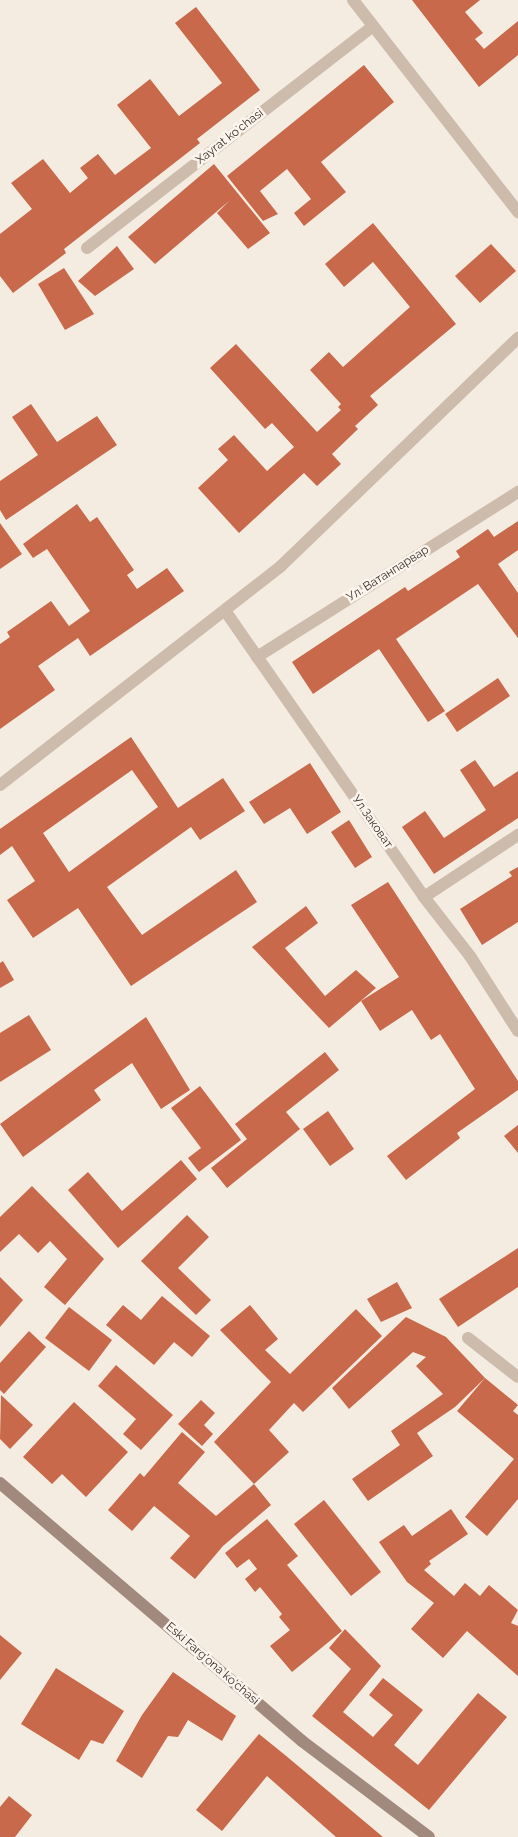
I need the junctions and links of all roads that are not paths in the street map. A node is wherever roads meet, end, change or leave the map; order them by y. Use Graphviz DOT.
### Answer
graph roads {
  1 [pos="352,0"];
  2 [pos="373,26"];
  3 [pos="518,212"];
  4 [pos="86,248"];
  5 [pos="518,338"];
  6 [pos="518,492"];
  7 [pos="226,612"];
  8 [pos="257,657"];
  9 [pos="0,785"];
  10 [pos="518,835"];
  11 [pos="424,897"];
  12 [pos="518,1031"];
  13 [pos="468,1338"];
  14 [pos="518,1376"];
  15 [pos="0,1483"];
  16 [pos="422,1835"];
  1 -- 2 [label="street"];
  2 -- 3 [label="street"];
  2 -- 4 [label="street, Xayrat koʻchasi"];
  5 -- 7 [label="street"];
  6 -- 8 [label="street, Ул. Ватанпарвар"];
  7 -- 8 [label="street, Ул.Заковат"];
  7 -- 9 [label="street"];
  8 -- 11 [label="street, Ул.Заковат"];
  10 -- 11 [label="street"];
  11 -- 12 [label="street, Ул.Заковат"];
  13 -- 14 [label="street"];
  15 -- 16 [label="main road, Eski Farg'ona ko'chasi"];
}
